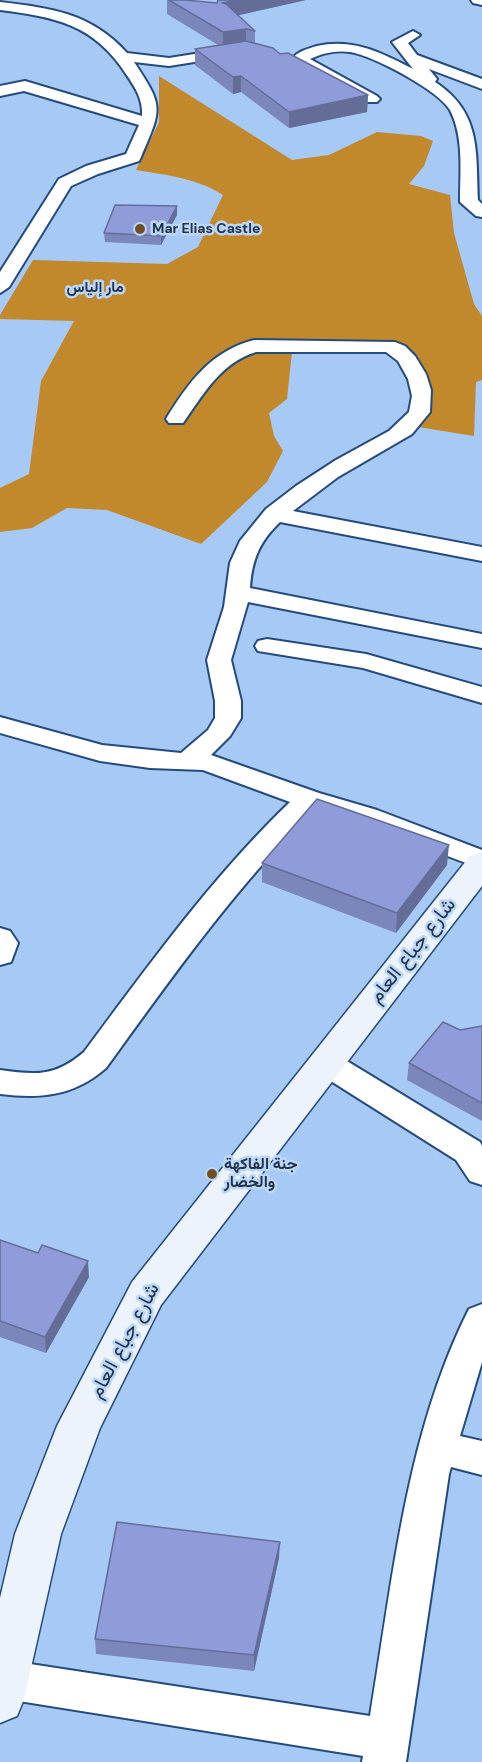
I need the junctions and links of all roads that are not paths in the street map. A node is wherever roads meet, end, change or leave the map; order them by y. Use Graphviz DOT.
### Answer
graph roads {
  1 [pos="0,6"];
  2 [pos="413,35"];
  3 [pos="246,51"];
  4 [pos="408,56"];
  5 [pos="124,57"];
  6 [pos="482,84"];
  7 [pos="0,91"];
  8 [pos="443,94"];
  9 [pos="372,99"];
  10 [pos="146,122"];
  11 [pos="482,212"];
  12 [pos="0,287"];
  13 [pos="176,419"];
  14 [pos="274,513"];
  15 [pos="482,554"];
  16 [pos="237,593"];
  17 [pos="482,641"];
  18 [pos="267,646"];
  19 [pos="482,694"];
  20 [pos="0,725"];
  21 [pos="188,761"];
  22 [pos="309,799"];
  23 [pos="482,861"];
  24 [pos="0,938"];
  25 [pos="0,955"];
  26 [pos="326,1062"];
  27 [pos="0,1082"];
  28 [pos="482,1172"];
  29 [pos="482,1318"];
  30 [pos="438,1447"];
  31 [pos="482,1458"];
  32 [pos="2,1690"];
  33 [pos="385,1750"];
  1 -- 5 [label="street"];
  2 -- 4 [label="street"];
  3 -- 5 [label="street"];
  4 -- 6 [label="street"];
  4 -- 8 [label="street"];
  5 -- 10 [label="street"];
  7 -- 10 [label="street"];
  8 -- 9 [label="street"];
  8 -- 11 [label="street"];
  10 -- 12 [label="street"];
  13 -- 14 [label="street"];
  14 -- 15 [label="street"];
  14 -- 16 [label="street"];
  16 -- 17 [label="street"];
  16 -- 21 [label="street"];
  18 -- 19 [label="street"];
  20 -- 21 [label="street"];
  21 -- 22 [label="street"];
  22 -- 23 [label="street"];
  22 -- 27 [label="street"];
  23 -- 26 [label="main road, شارع جباع العام"];
  24 -- 25 [label="street"];
  26 -- 28 [label="street"];
  26 -- 32 [label="main road, شارع جباع العام"];
  29 -- 30 [label="street"];
  30 -- 31 [label="street"];
  30 -- 33 [label="street"];
  32 -- 33 [label="street"];
}
